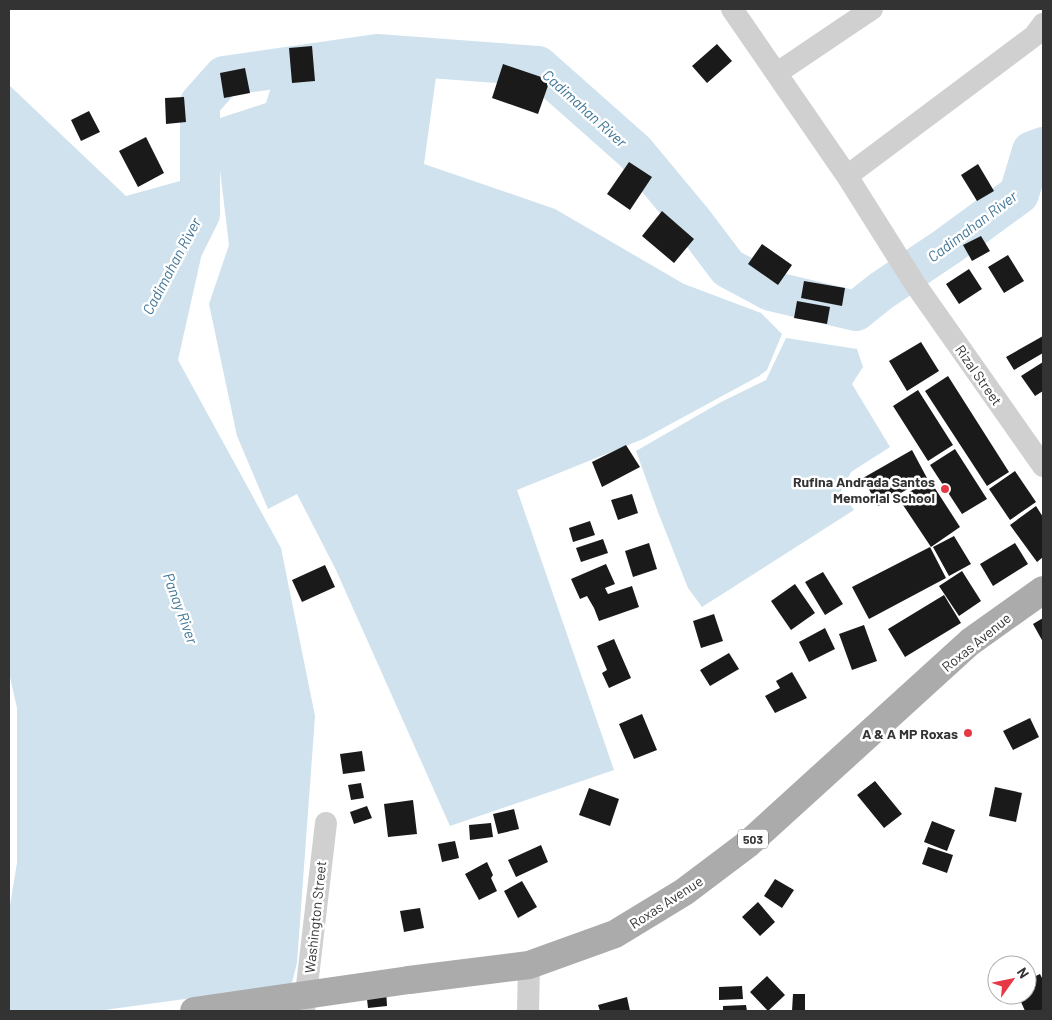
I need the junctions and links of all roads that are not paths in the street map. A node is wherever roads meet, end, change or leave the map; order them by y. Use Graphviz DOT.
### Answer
graph roads {
  1 [pos="732,9"];
  2 [pos="872,9"];
  3 [pos="1043,24"];
  4 [pos="777,73"];
  5 [pos="847,176"];
  6 [pos="1043,466"];
  7 [pos="1043,590"];
  8 [pos="326,823"];
  9 [pos="529,965"];
  10 [pos="194,1011"];
  11 [pos="304,1011"];
  12 [pos="528,1011"];
  1 -- 4 [label="street, Rizal Street"];
  2 -- 4 [label="street"];
  3 -- 5 [label="street"];
  4 -- 5 [label="street, Rizal Street"];
  5 -- 6 [label="street, Rizal Street"];
  7 -- 9 [label="main road, Roxas Avenue / 503"];
  8 -- 11 [label="street, Washington Street"];
  9 -- 10 [label="main road, Roxas Avenue / 503, bridge"];
  9 -- 12 [label="street"];
}
